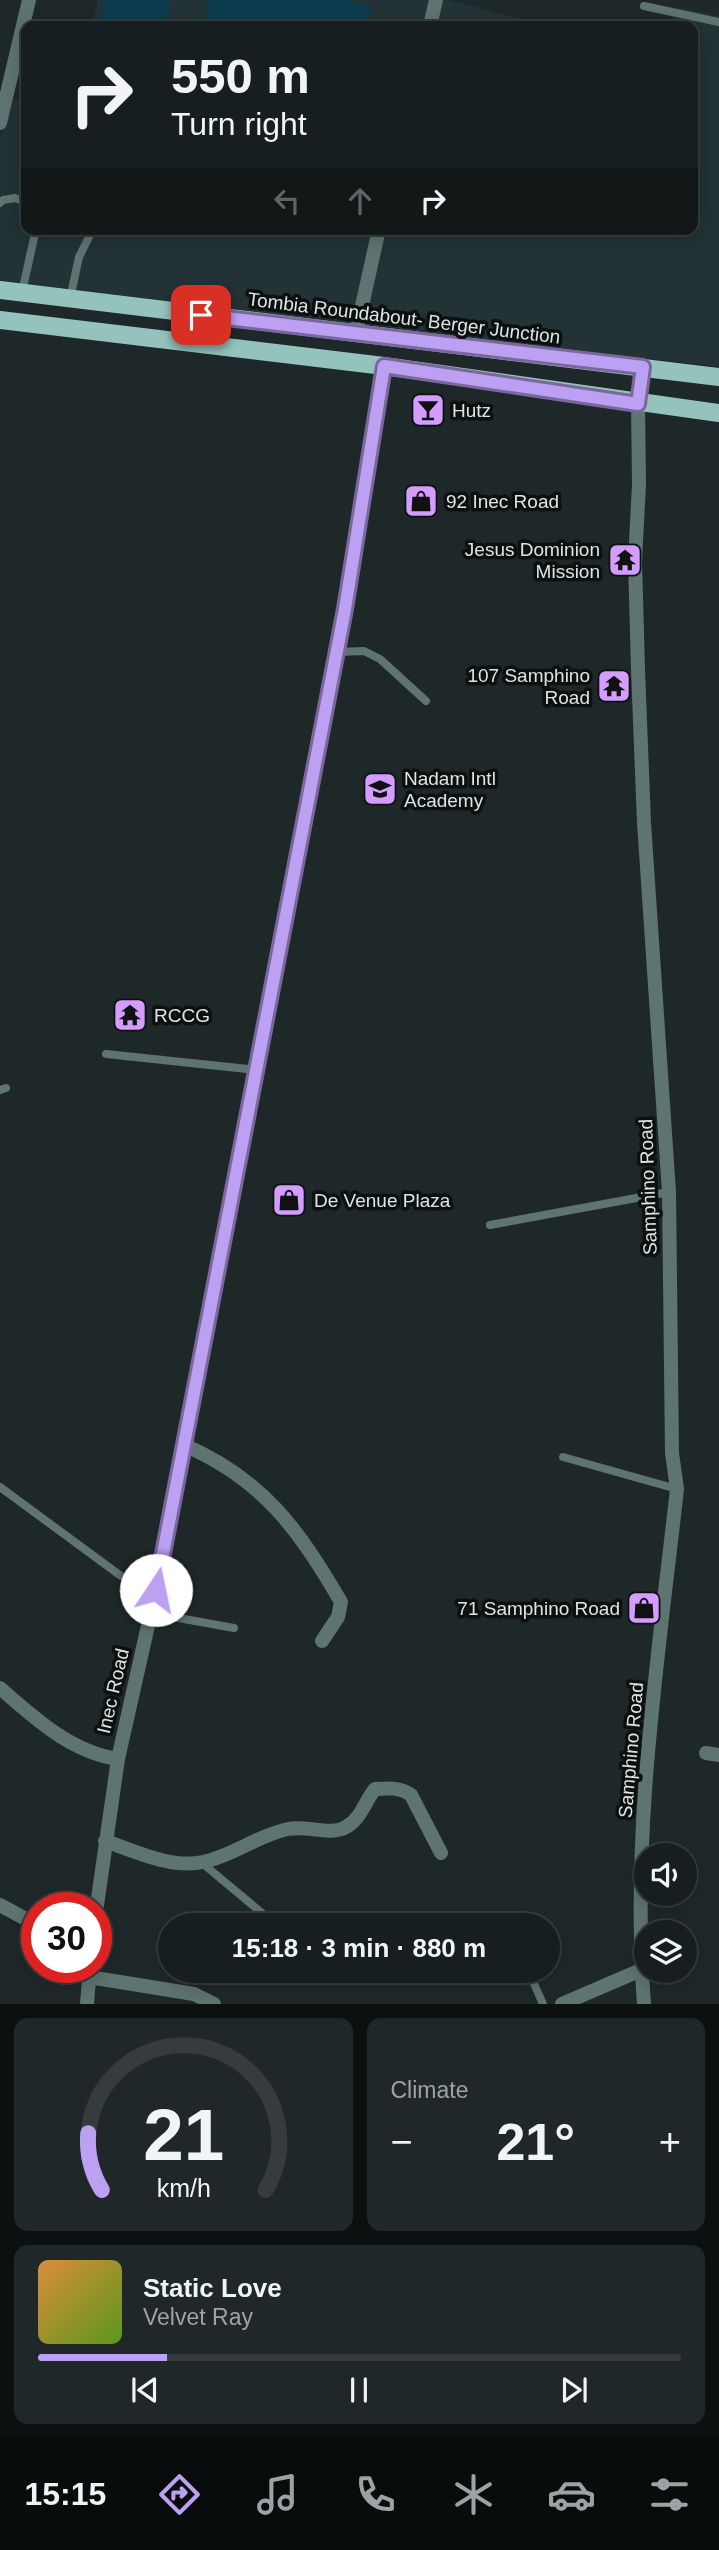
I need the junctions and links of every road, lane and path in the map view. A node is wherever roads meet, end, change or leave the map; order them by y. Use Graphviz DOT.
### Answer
graph roads {
  1 [pos="29,0"];
  2 [pos="436,0"];
  3 [pos="644,6"];
  4 [pos="24,21"];
  5 [pos="431,21"];
  6 [pos="719,22"];
  7 [pos="21,34"];
  8 [pos="0,123"];
  9 [pos="21,200"];
  10 [pos="0,203"];
  11 [pos="35,235"];
  12 [pos="90,235"];
  13 [pos="378,235"];
  14 [pos="0,290"];
  15 [pos="22,292"];
  16 [pos="70,299"];
  17 [pos="0,320"];
  18 [pos="356,333"];
  19 [pos="384,366"];
  20 [pos="643,367"];
  21 [pos="719,377"];
  22 [pos="638,404"];
  23 [pos="719,414"];
  24 [pos="337,652"];
  25 [pos="426,701"];
  26 [pos="106,1055"];
  27 [pos="257,1070"];
  28 [pos="669,1192"];
  29 [pos="490,1225"];
  30 [pos="184,1445"];
  31 [pos="563,1457"];
  32 [pos="0,1487"];
  33 [pos="677,1489"];
  34 [pos="156,1590"];
  35 [pos="151,1613"];
  36 [pos="234,1628"];
  37 [pos="322,1641"];
  38 [pos="0,1688"];
  39 [pos="118,1759"];
  40 [pos="105,1841"];
  41 [pos="441,1853"];
  42 [pos="202,1863"];
  43 [pos="99,1892"];
  44 [pos="0,1905"];
  45 [pos="262,1913"];
  46 [pos="21,1916"];
  47 [pos="642,1920"];
  48 [pos="634,1973"];
  49 [pos="112,1977"];
  50 [pos="89,1983"];
  51 [pos="534,1983"];
  52 [pos="642,1983"];
  53 [pos="87,2004"];
  54 [pos="214,2004"];
  55 [pos="543,2004"];
  56 [pos="562,2004"];
  57 [pos="644,2004"];
  1 -- 4 [label="street"];
  2 -- 5 [label="street"];
  3 -- 6 [label="lane"];
  7 -- 8 [label="street"];
  9 -- 10 [label="lane"];
  11 -- 15 [label="lane"];
  12 -- 16 [label="lane"];
  13 -- 18 [label="street"];
  14 -- 15 [label="main road, Tombia Roundabout- Berger Junction"];
  15 -- 16 [label="main road, Tombia Roundabout- Berger Junction"];
  16 -- 18 [label="main road, Tombia Roundabout- Berger Junction"];
  17 -- 19 [label="main road"];
  18 -- 20 [label="main road, Tombia Roundabout- Berger Junction"];
  19 -- 22 [label="main road"];
  19 -- 24 [label="street, Inec Road"];
  20 -- 21 [label="main road, Tombia Roundabout- Berger Junction"];
  20 -- 22 [label="street, Samphino Road"];
  22 -- 23 [label="main road"];
  22 -- 28 [label="street, Samphino Road"];
  24 -- 25 [label="lane"];
  24 -- 27 [label="street, Inec Road"];
  26 -- 27 [label="lane"];
  27 -- 30 [label="street, Inec Road"];
  28 -- 29 [label="lane"];
  28 -- 33 [label="street, Samphino Road"];
  30 -- 34 [label="street, Inec Road"];
  30 -- 37 [label="street"];
  31 -- 33 [label="lane"];
  32 -- 34 [label="lane"];
  33 -- 47 [label="street, Samphino Road"];
  34 -- 35 [label="street, Inec Road"];
  35 -- 36 [label="lane"];
  35 -- 39 [label="street, Inec Road"];
  38 -- 39 [label="street"];
  39 -- 40 [label="street, Inec Road"];
  40 -- 42 [label="street"];
  40 -- 43 [label="street, Inec Road"];
  41 -- 42 [label="street"];
  42 -- 45 [label="lane"];
  44 -- 46 [label="street"];
  48 -- 56 [label="street"];
  49 -- 54 [label="street"];
  50 -- 53 [label="street"];
  51 -- 55 [label="lane"];
  52 -- 57 [label="street, Samphino Road"];
}
